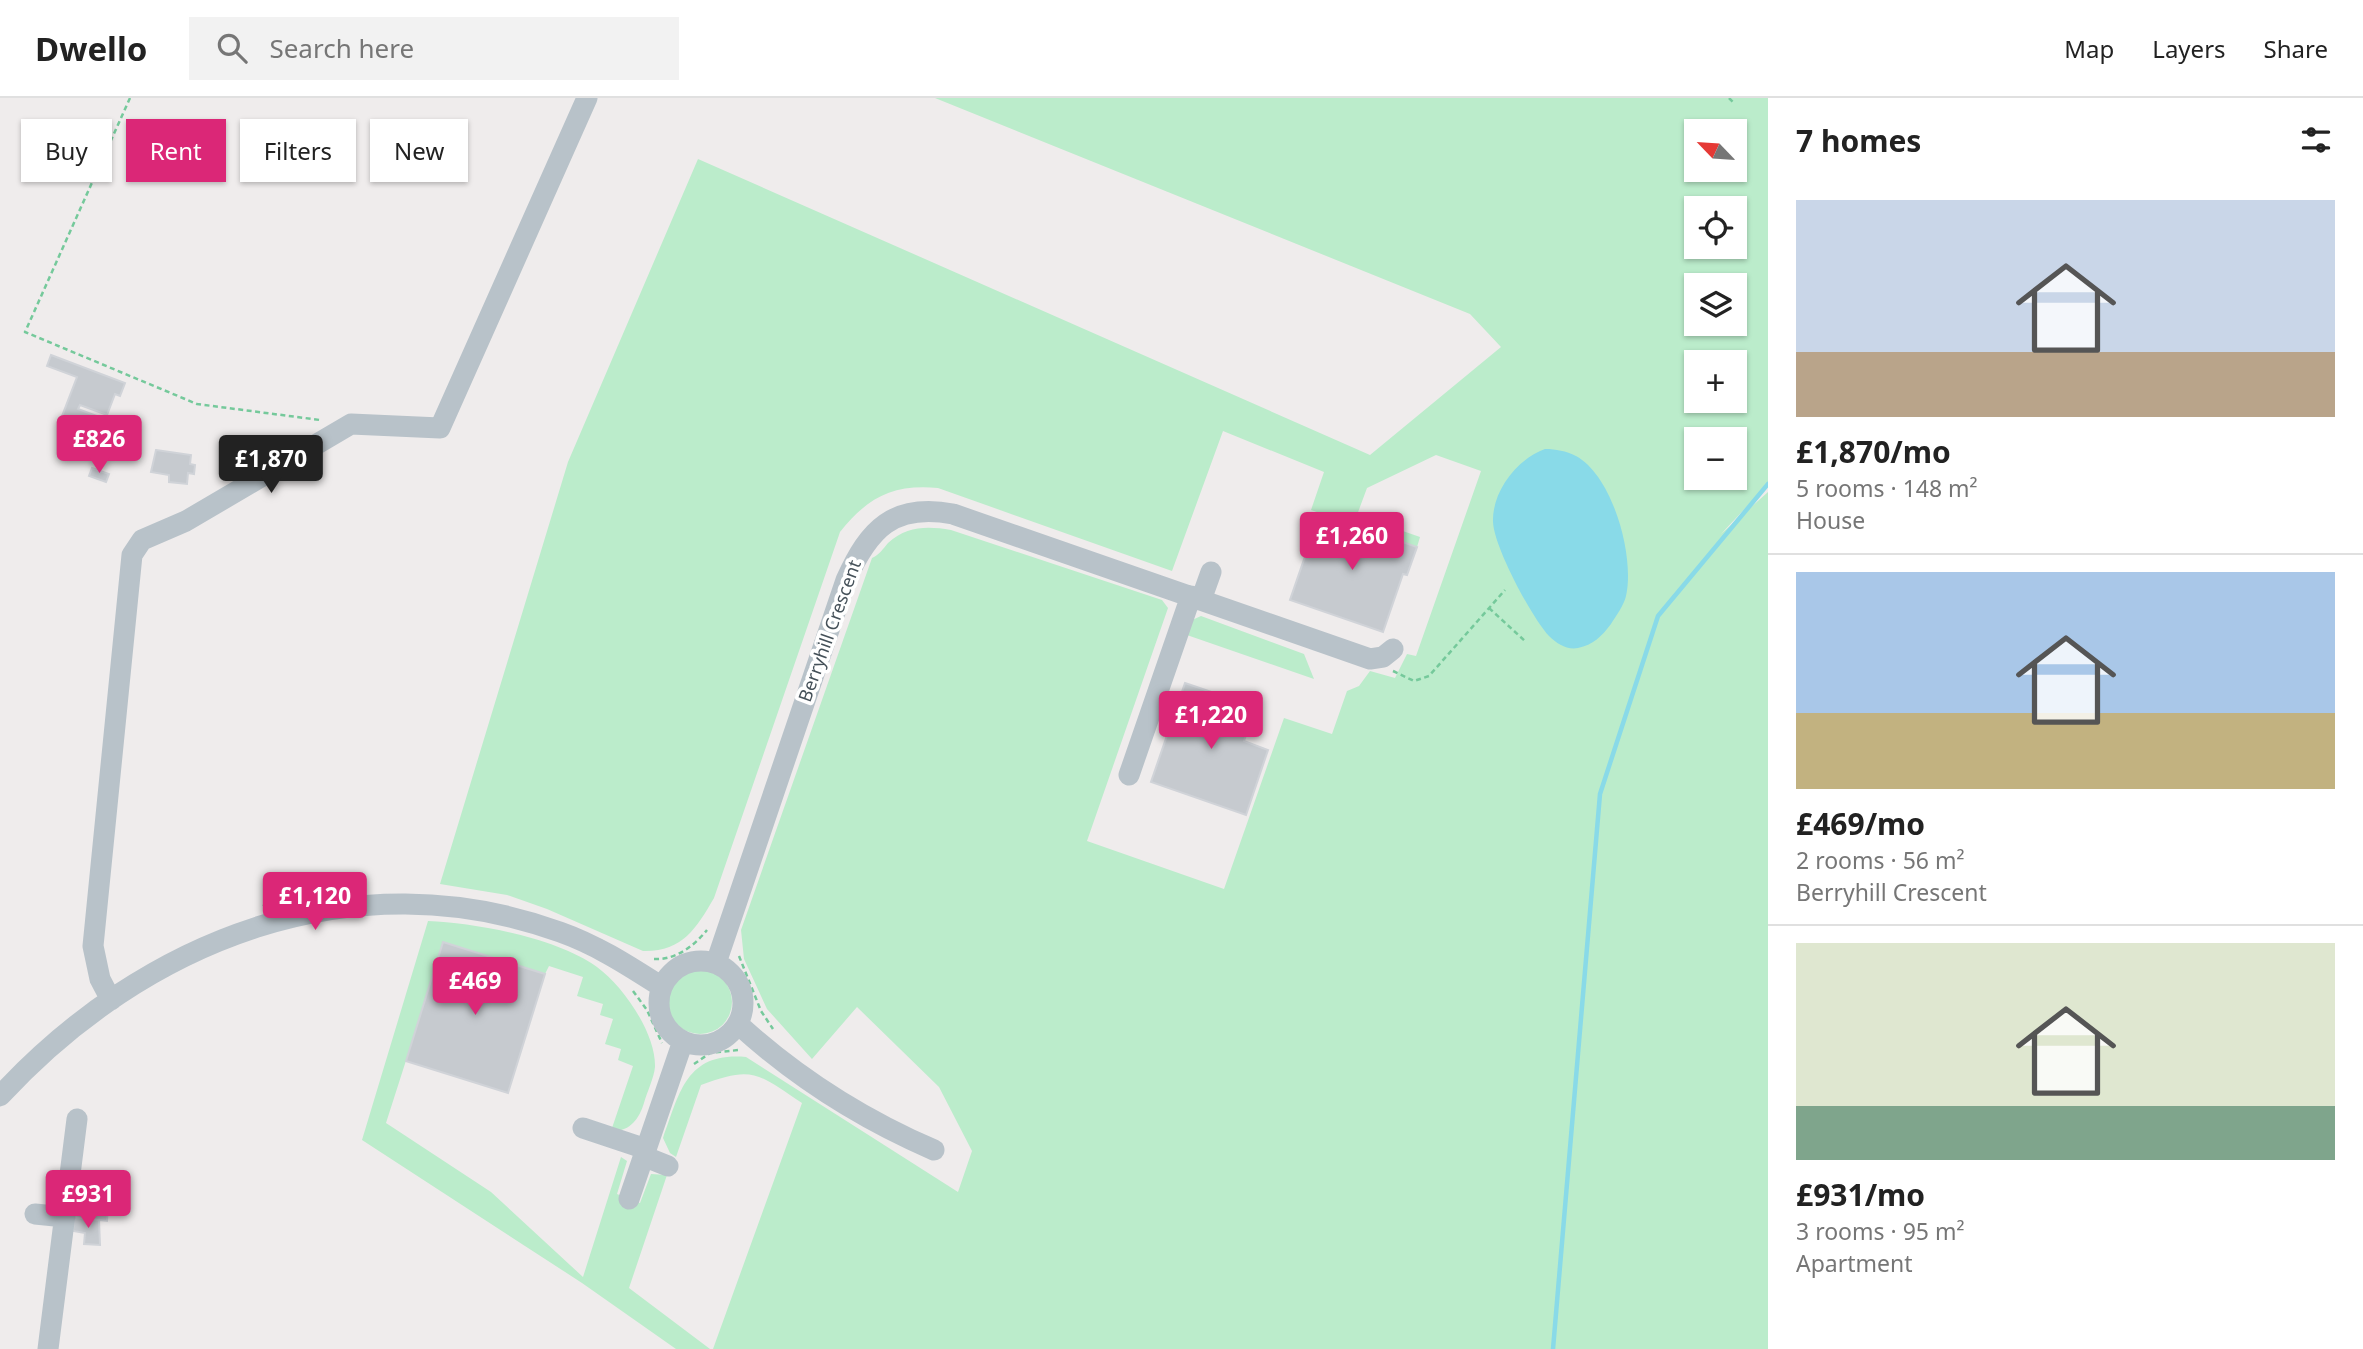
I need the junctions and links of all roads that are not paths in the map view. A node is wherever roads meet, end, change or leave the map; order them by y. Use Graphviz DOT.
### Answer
graph roads {
  1 [pos="587,98"];
  2 [pos="1211,572"];
  3 [pos="1196,598"];
  4 [pos="1393,649"];
  5 [pos="1129,775"];
  6 [pos="716,963"];
  7 [pos="662,987"];
  8 [pos="111,1000"];
  9 [pos="738,1024"];
  10 [pos="683,1041"];
  11 [pos="0,1096"];
  12 [pos="77,1119"];
  13 [pos="583,1128"];
  14 [pos="934,1150"];
  15 [pos="644,1152"];
  16 [pos="668,1166"];
  17 [pos="629,1199"];
  18 [pos="36,1214"];
  19 [pos="65,1217"];
  20 [pos="48,1349"];
  1 -- 8 [label="street"];
  2 -- 3 [label="street"];
  3 -- 4 [label="street, Berryhill Crescent"];
  3 -- 5 [label="street"];
  3 -- 6 [label="street, Berryhill Crescent"];
  6 -- 7 [label="street"];
  6 -- 9 [label="street"];
  7 -- 8 [label="street"];
  7 -- 10 [label="street"];
  8 -- 11 [label="street"];
  9 -- 10 [label="street"];
  9 -- 14 [label="street"];
  10 -- 15 [label="street"];
  12 -- 19 [label="street"];
  13 -- 15 [label="street"];
  15 -- 16 [label="street"];
  15 -- 17 [label="street"];
  18 -- 19 [label="street"];
  19 -- 20 [label="street"];
}
